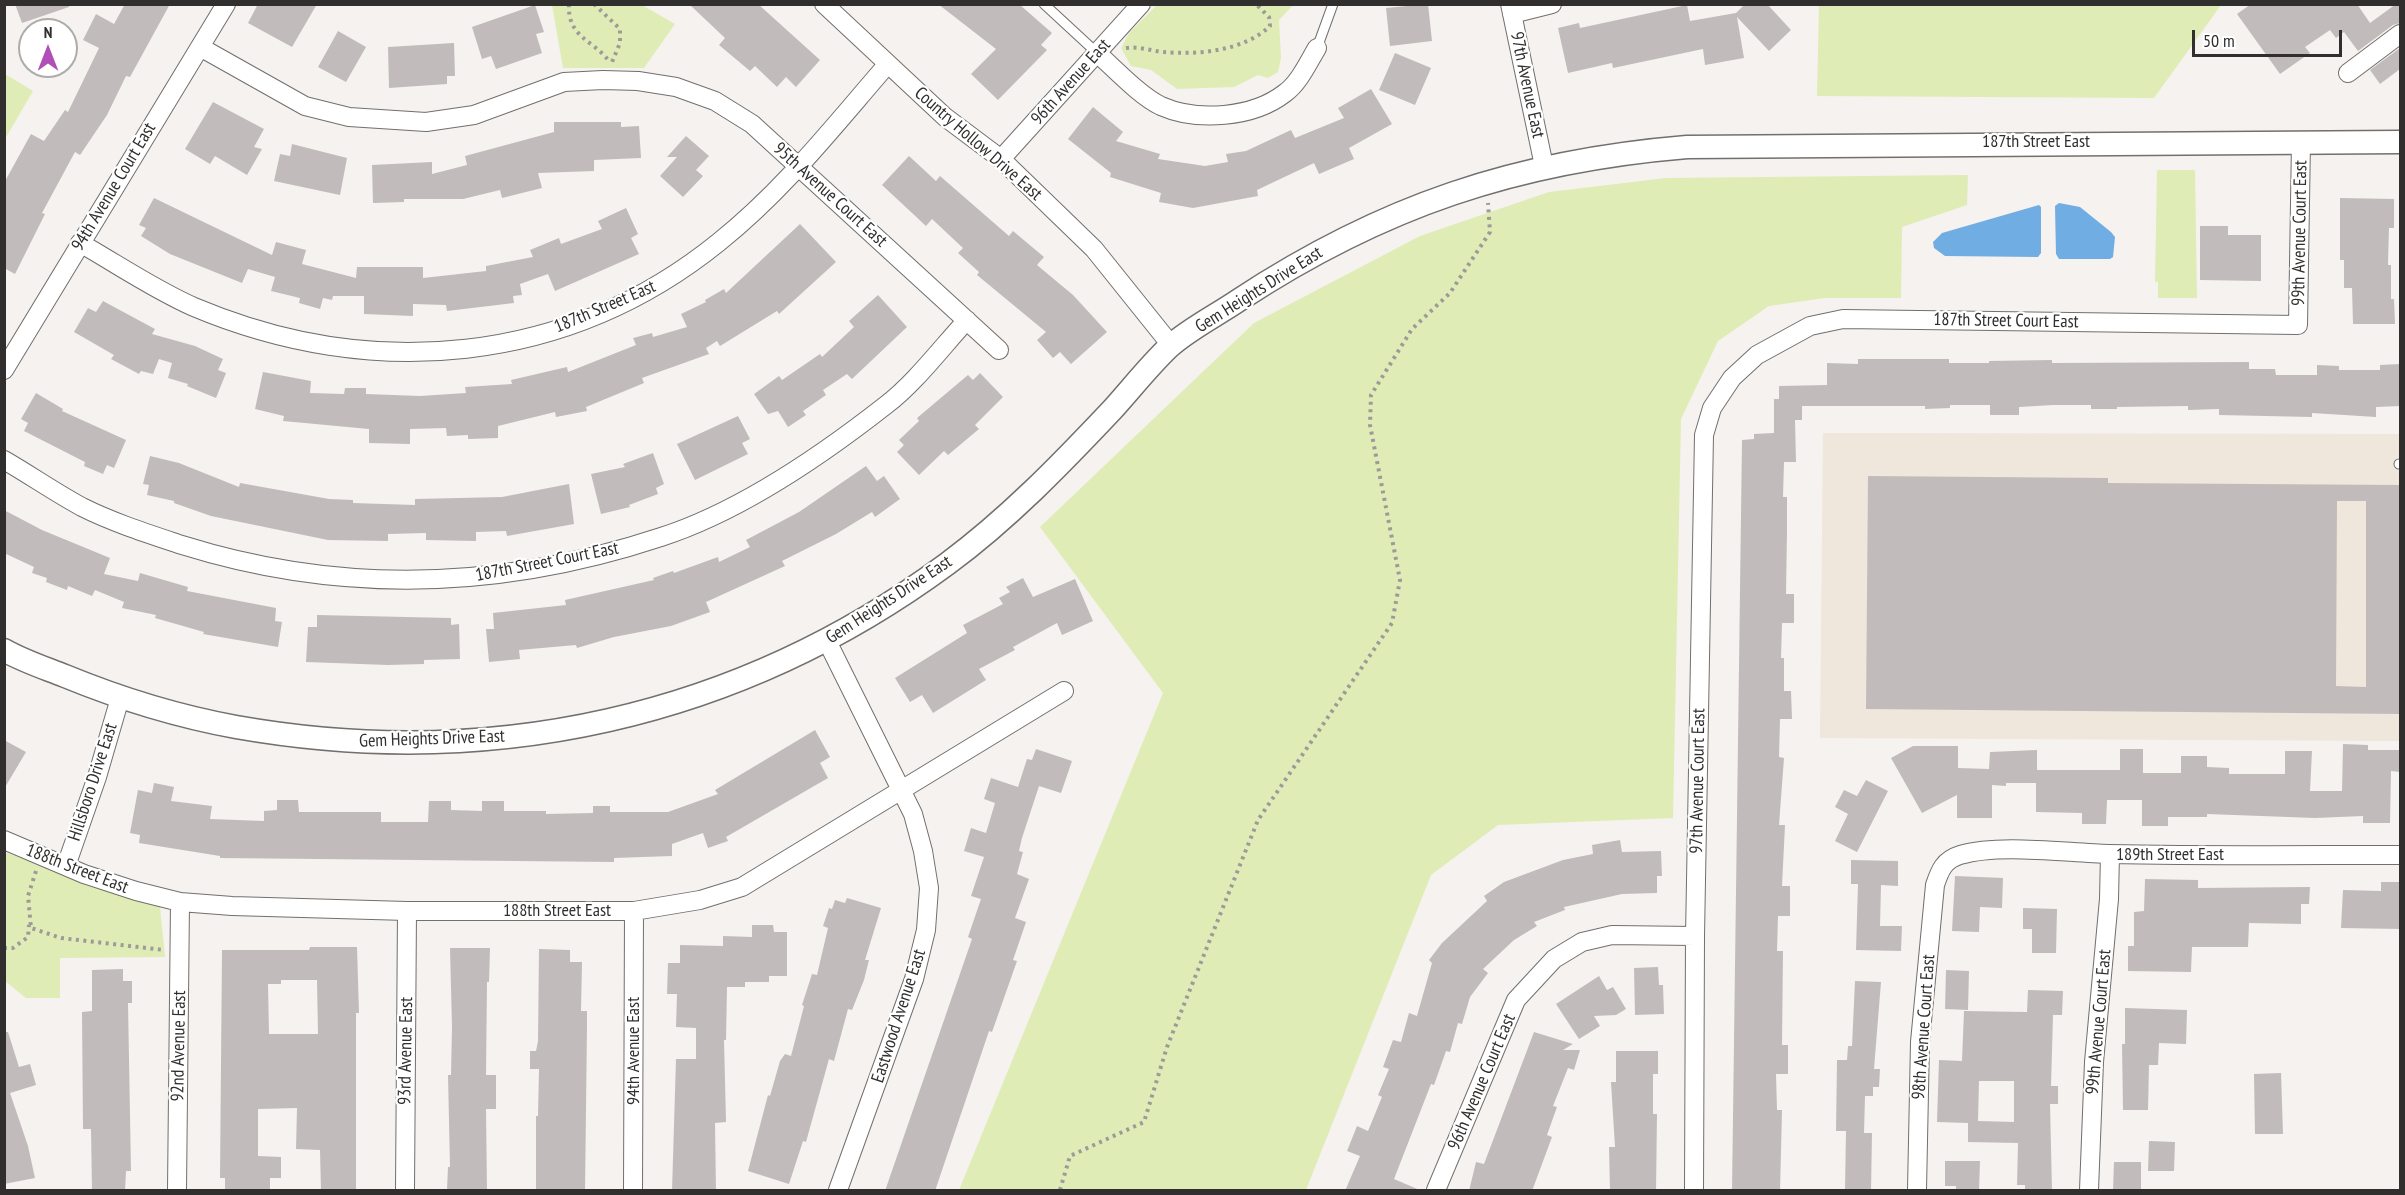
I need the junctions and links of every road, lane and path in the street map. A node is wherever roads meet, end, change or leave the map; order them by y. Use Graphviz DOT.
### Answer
graph roads {
  1 [pos="226,4"];
  2 [pos="569,4"];
  3 [pos="594,4"];
  4 [pos="824,4"];
  5 [pos="1044,4"];
  6 [pos="1141,4"];
  7 [pos="1256,4"];
  8 [pos="1333,4"];
  9 [pos="1552,4"];
  10 [pos="1511,9"];
  11 [pos="2400,34"];
  12 [pos="200,47"];
  13 [pos="1317,48"];
  14 [pos="1100,51"];
  15 [pos="886,66"];
  16 [pos="611,72"];
  17 [pos="2348,73"];
  18 [pos="2301,141"];
  19 [pos="2400,142"];
  20 [pos="1672,148"];
  21 [pos="1001,159"];
  22 [pos="1544,166"];
  23 [pos="799,167"];
  24 [pos="1486,181"];
  25 [pos="80,243"];
  26 [pos="967,320"];
  27 [pos="2298,325"];
  28 [pos="1171,345"];
  29 [pos="999,350"];
  30 [pos="4,370"];
  31 [pos="1732,378"];
  32 [pos="4,460"];
  33 [pos="827,641"];
  34 [pos="4,650"];
  35 [pos="1064,691"];
  36 [pos="120,698"];
  37 [pos="901,789"];
  38 [pos="4,840"];
  39 [pos="2110,854"];
  40 [pos="2400,855"];
  41 [pos="41,857"];
  42 [pos="66,866"];
  43 [pos="1942,866"];
  44 [pos="180,902"];
  45 [pos="407,910"];
  46 [pos="634,911"];
  47 [pos="29,924"];
  48 [pos="1695,936"];
  49 [pos="4,948"];
  50 [pos="180,951"];
  51 [pos="177,1191"];
  52 [pos="405,1191"];
  53 [pos="633,1191"];
  54 [pos="838,1191"];
  55 [pos="1060,1191"];
  56 [pos="1437,1191"];
  57 [pos="1694,1191"];
  58 [pos="1917,1191"];
  59 [pos="2088,1191"];
  1 -- 12 [label="street, 94th Avenue Court East"];
  2 -- 16 [label="path"];
  3 -- 16 [label="path"];
  4 -- 15 [label="street, Country Hollow Drive East"];
  5 -- 14 [label="lane"];
  6 -- 14 [label="street, 96th Avenue East"];
  7 -- 14 [label="path"];
  8 -- 13 [label="lane"];
  9 -- 10 [label="street"];
  10 -- 22 [label="street, 97th Avenue East"];
  11 -- 17 [label="street"];
  12 -- 16 [label="street, 95th Avenue Court East"];
  12 -- 25 [label="street, 94th Avenue Court East"];
  13 -- 14 [label="street"];
  14 -- 21 [label="street, 96th Avenue East"];
  15 -- 21 [label="street, Country Hollow Drive East"];
  15 -- 23 [label="street, 187th Street East"];
  16 -- 23 [label="street, 95th Avenue Court East"];
  18 -- 19 [label="street, 187th Street East"];
  18 -- 20 [label="street, 187th Street East"];
  18 -- 27 [label="street, 99th Avenue Court East"];
  20 -- 22 [label="street, Gem Heights Drive East"];
  21 -- 28 [label="street, Country Hollow Drive East"];
  22 -- 24 [label="street, Gem Heights Drive East"];
  23 -- 25 [label="street, 187th Street East"];
  23 -- 26 [label="street, 95th Avenue Court East"];
  24 -- 28 [label="street, Gem Heights Drive East"];
  24 -- 55 [label="path"];
  25 -- 30 [label="street, 94th Avenue Court East"];
  26 -- 29 [label="street, 95th Avenue Court East"];
  26 -- 32 [label="street, 187th Street Court East"];
  27 -- 31 [label="street, 187th Street Court East"];
  28 -- 33 [label="street, Gem Heights Drive East"];
  31 -- 48 [label="street, 97th Avenue Court East"];
  33 -- 36 [label="street, Gem Heights Drive East"];
  33 -- 37 [label="street, Eastwood Avenue East"];
  34 -- 36 [label="street, Gem Heights Drive East"];
  35 -- 37 [label="street, 188th Street East"];
  36 -- 42 [label="street, Hillsboro Drive East"];
  37 -- 46 [label="street, 188th Street East"];
  37 -- 54 [label="street, Eastwood Avenue East"];
  38 -- 41 [label="street, 188th Street East"];
  39 -- 40 [label="street, 189th Street East"];
  39 -- 43 [label="street, 189th Street East"];
  39 -- 59 [label="street, 99th Avenue Court East"];
  41 -- 42 [label="street, 188th Street East"];
  41 -- 47 [label="path"];
  42 -- 44 [label="street, 188th Street East"];
  43 -- 58 [label="street, 98th Avenue Court East"];
  44 -- 45 [label="street, 188th Street East"];
  44 -- 50 [label="street, 92nd Avenue East"];
  45 -- 46 [label="street, 188th Street East"];
  45 -- 52 [label="street, 93rd Avenue East"];
  46 -- 53 [label="street, 94th Avenue East"];
  47 -- 49 [label="path"];
  47 -- 50 [label="path"];
  48 -- 56 [label="street, 96th Avenue Court East"];
  48 -- 57 [label="street, 97th Avenue Court East"];
  50 -- 51 [label="street, 92nd Avenue East"];
}
